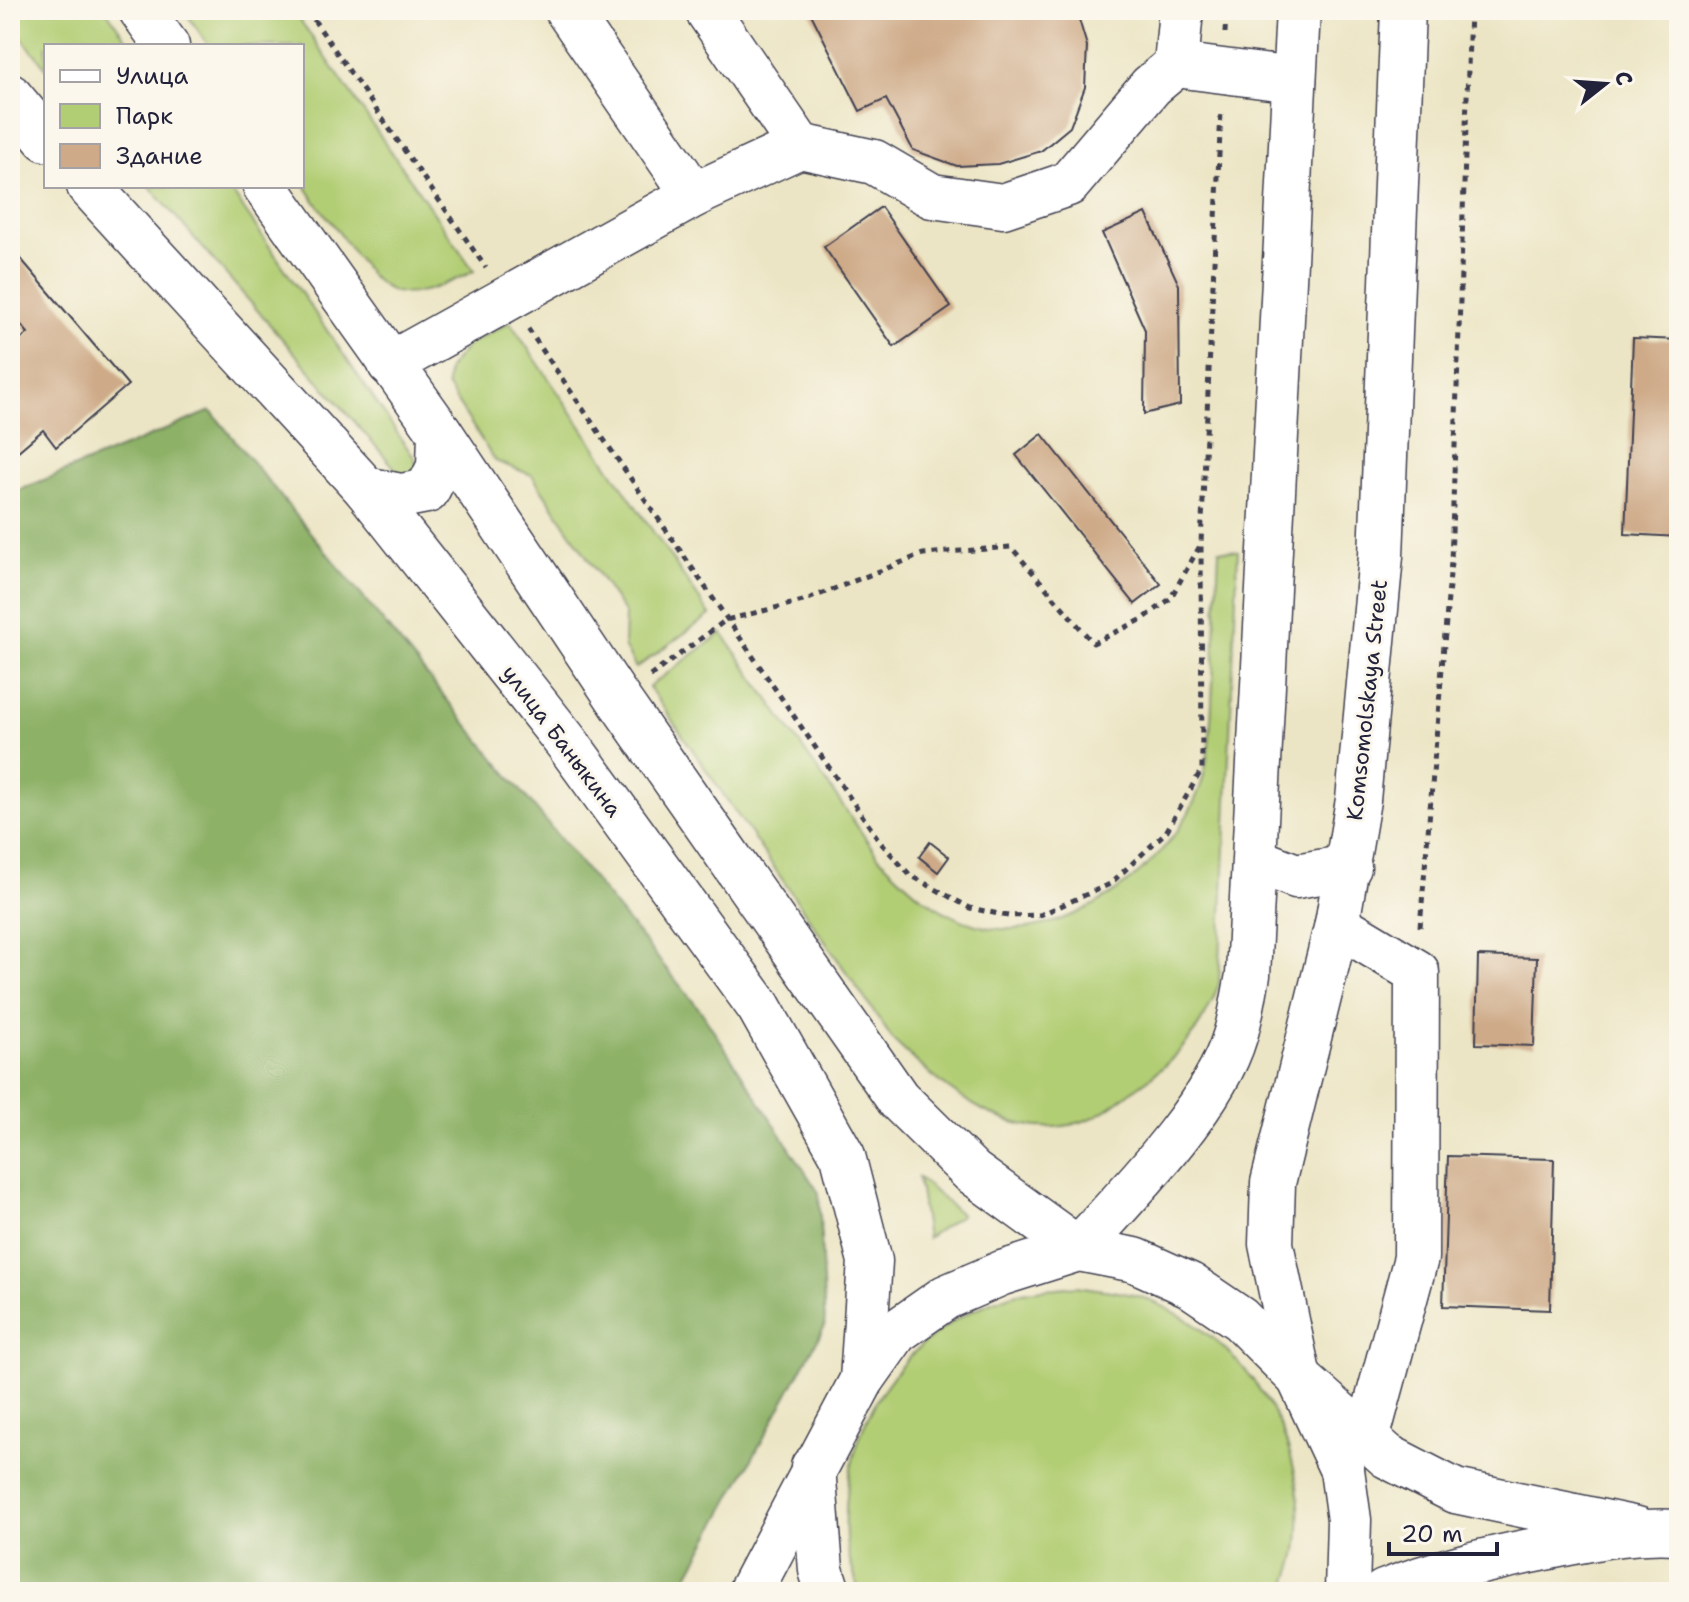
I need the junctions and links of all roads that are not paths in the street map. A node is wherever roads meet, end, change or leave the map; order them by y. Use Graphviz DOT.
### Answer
graph roads {
  1 [pos="141,10"];
  2 [pos="567,10"];
  3 [pos="707,10"];
  4 [pos="1181,10"];
  5 [pos="1298,10"];
  6 [pos="1403,10"];
  7 [pos="166,44"];
  8 [pos="1176,65"];
  9 [pos="1294,80"];
  10 [pos="10,96"];
  11 [pos="44,137"];
  12 [pos="800,146"];
  13 [pos="91,188"];
  14 [pos="266,188"];
  15 [pos="694,195"];
  16 [pos="390,364"];
  17 [pos="440,432"];
  18 [pos="366,489"];
  19 [pos="1255,860"];
  20 [pos="1349,867"];
  21 [pos="1337,924"];
  22 [pos="1078,1249"];
  23 [pos="1299,1378"];
  24 [pos="862,1380"];
  25 [pos="1367,1439"];
  26 [pos="813,1467"];
  27 [pos="1658,1531"];
  28 [pos="750,1592"];
  29 [pos="828,1592"];
  30 [pos="1347,1592"];
  31 [pos="1384,1592"];
  1 -- 7 [label="main road"];
  2 -- 15 [label="main road"];
  3 -- 12 [label="main road"];
  4 -- 8 [label="main road"];
  5 -- 9 [label="main road"];
  6 -- 20 [label="main road, Komsomolskaya Street"];
  8 -- 9 [label="main road"];
  8 -- 12 [label="main road"];
  9 -- 19 [label="main road"];
  10 -- 11 [label="main road"];
  12 -- 15 [label="main road"];
  13 -- 18 [label="main road, улица Баныкина"];
  14 -- 16 [label="main road"];
  15 -- 16 [label="main road"];
  16 -- 17 [label="main road"];
  17 -- 18 [label="main road"];
  17 -- 22 [label="main road"];
  18 -- 24 [label="main road, улица Баныкина"];
  19 -- 20 [label="main road"];
  19 -- 22 [label="main road"];
  20 -- 21 [label="main road, Komsomolskaya Street"];
  21 -- 23 [label="main road, Komsomolskaya Street"];
  21 -- 25 [label="main road"];
  22 -- 23 [label="main road"];
  22 -- 24 [label="main road"];
  23 -- 25 [label="main road"];
  23 -- 30 [label="main road"];
  24 -- 26 [label="main road"];
  25 -- 27 [label="main road"];
  26 -- 28 [label="main road"];
  26 -- 29 [label="main road"];
  27 -- 31 [label="main road"];
}
